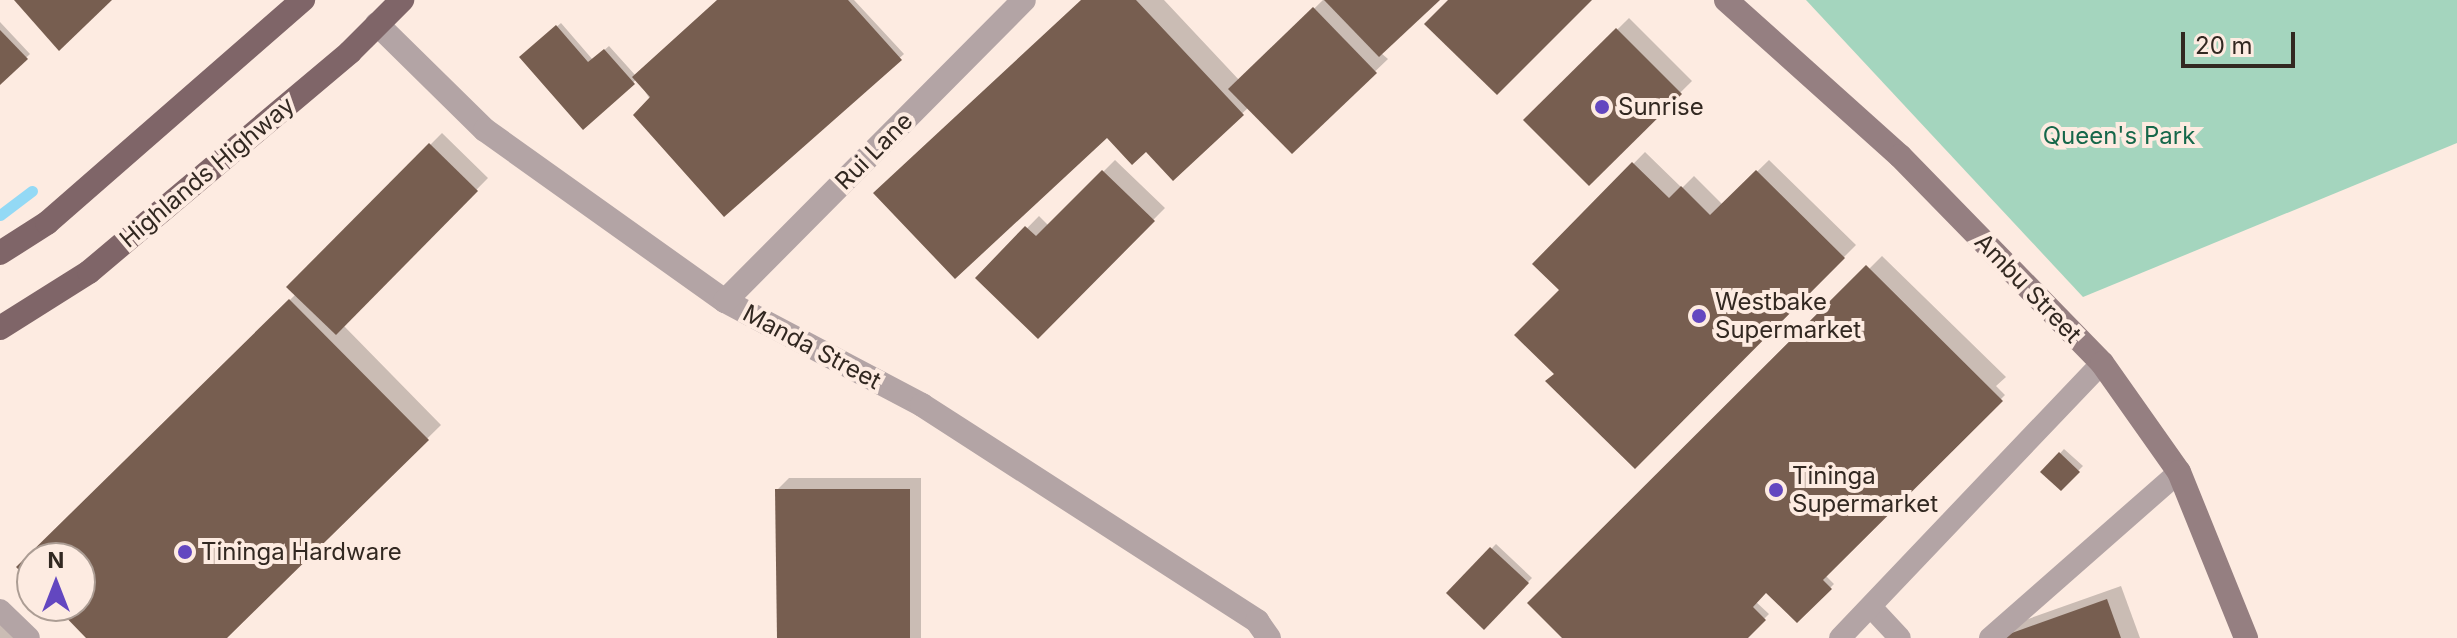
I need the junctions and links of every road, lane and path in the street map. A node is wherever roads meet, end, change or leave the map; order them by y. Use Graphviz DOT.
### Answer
graph roads {
  1 [pos="303,0"];
  2 [pos="402,0"];
  3 [pos="1024,0"];
  4 [pos="1726,0"];
  5 [pos="377,24"];
  6 [pos="0,253"];
  7 [pos="725,301"];
  8 [pos="0,328"];
  9 [pos="2102,363"];
  10 [pos="2179,472"];
  11 [pos="1871,607"];
  12 [pos="0,610"];
  13 [pos="29,638"];
  14 [pos="1269,638"];
  15 [pos="1840,638"];
  16 [pos="1900,638"];
  17 [pos="1990,638"];
  18 [pos="2246,638"];
  1 -- 6 [label="main road"];
  2 -- 5 [label="main road, Highlands Highway"];
  3 -- 7 [label="street, Rui Lane"];
  4 -- 9 [label="street, Ambu Street"];
  5 -- 7 [label="street, Manda Street"];
  5 -- 8 [label="main road, Highlands Highway"];
  7 -- 14 [label="street, Manda Street"];
  9 -- 10 [label="street, Ambu Street"];
  9 -- 11 [label="lane"];
  10 -- 17 [label="lane"];
  10 -- 18 [label="street, Ambu Street"];
  11 -- 15 [label="lane"];
  11 -- 16 [label="lane"];
  12 -- 13 [label="lane"];
}
